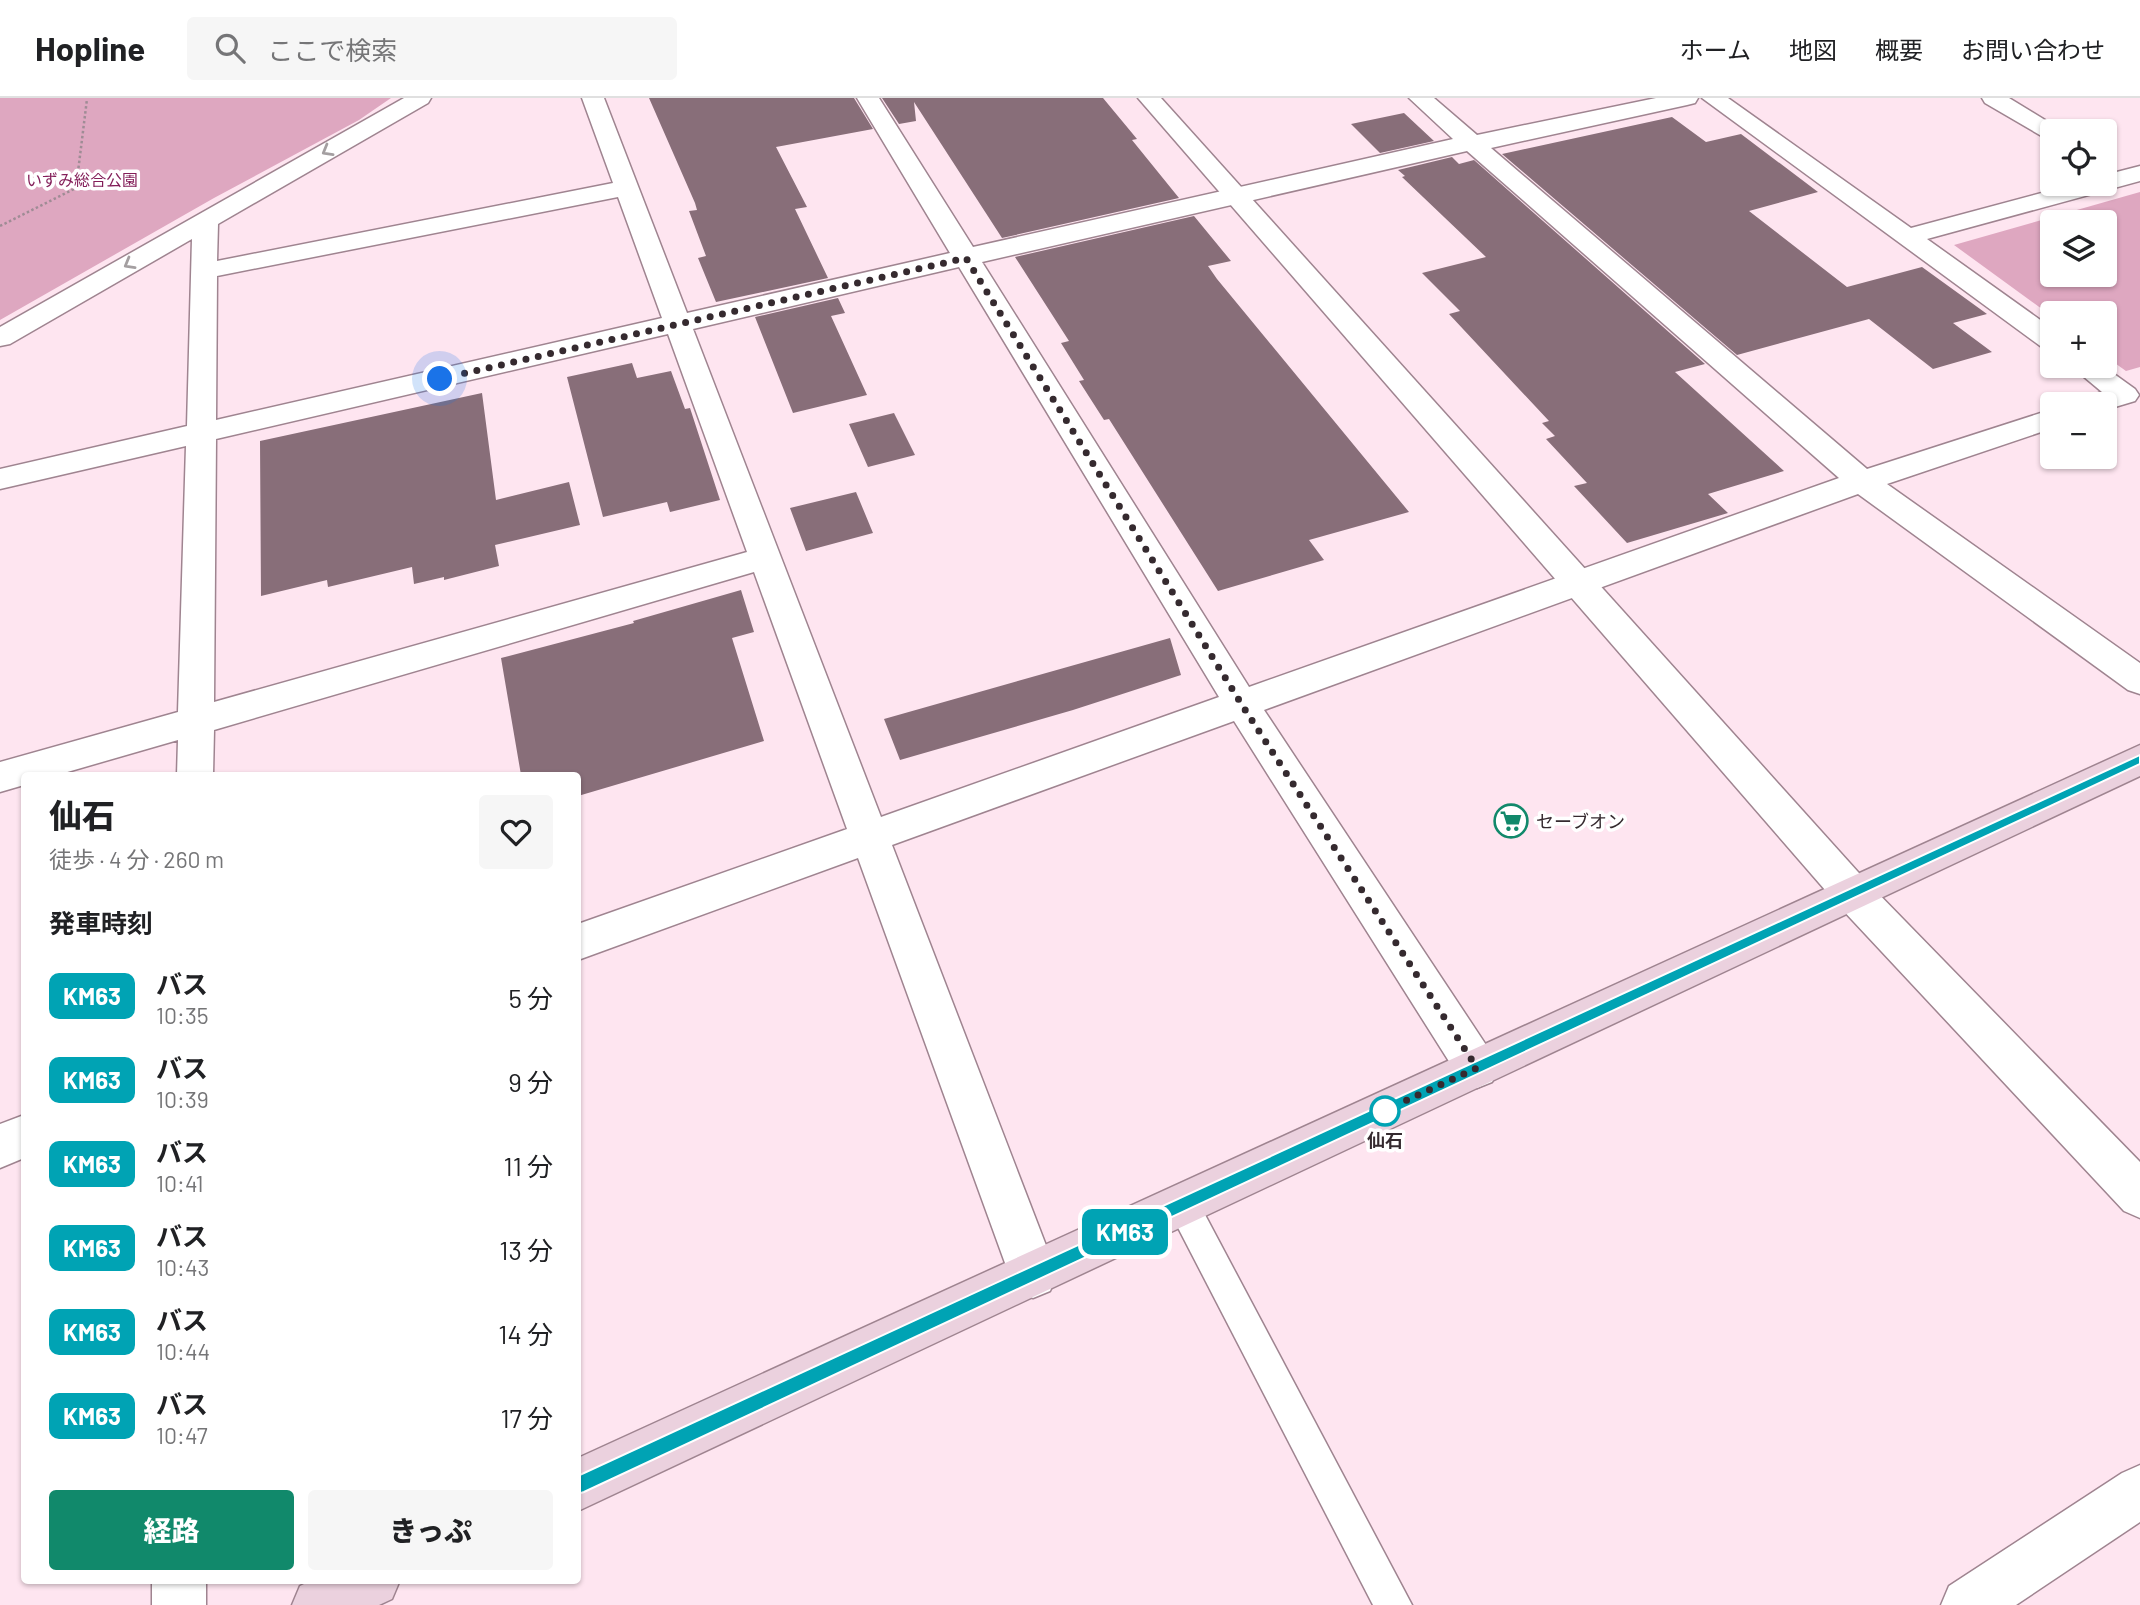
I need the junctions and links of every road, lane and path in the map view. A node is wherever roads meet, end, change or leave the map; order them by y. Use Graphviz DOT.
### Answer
graph roads {
  1 [pos="421,98"];
  2 [pos="593,98"];
  3 [pos="868,98"];
  4 [pos="1149,98"];
  5 [pos="1420,98"];
  6 [pos="1687,98"];
  7 [pos="1713,98"];
  8 [pos="1993,98"];
  9 [pos="87,99"];
  10 [pos="2040,125"];
  11 [pos="1472,143"];
  12 [pos="2119,179"];
  13 [pos="626,188"];
  14 [pos="1236,197"];
  15 [pos="205,221"];
  16 [pos="0,226"];
  17 [pos="1907,237"];
  18 [pos="966,258"];
  19 [pos="204,271"];
  20 [pos="678,324"];
  21 [pos="2040,333"];
  22 [pos="0,338"];
  23 [pos="2102,378"];
  24 [pos="2117,397"];
  25 [pos="2040,422"];
  26 [pos="202,433"];
  27 [pos="0,479"];
  28 [pos="1862,481"];
  29 [pos="765,558"];
  30 [pos="1579,584"];
  31 [pos="2140,681"];
  32 [pos="1242,705"];
  33 [pos="196,720"];
  34 [pos="2140,760"];
  35 [pos="195,772"];
  36 [pos="0,777"];
  37 [pos="871,838"];
  38 [pos="1853,894"];
  39 [pos="581,941"];
  40 [pos="1477,1068"];
  41 [pos="21,1138"];
  42 [pos="0,1146"];
  43 [pos="2140,1195"];
  44 [pos="1184,1205"];
  45 [pos="1033,1274"];
  46 [pos="581,1484"];
  47 [pos="2140,1492"];
  48 [pos="179,1584"];
  49 [pos="364,1584"];
  50 [pos="179,1605"];
  51 [pos="319,1605"];
  52 [pos="1393,1605"];
  53 [pos="1968,1605"];
  1 -- 15 [label="street, one-way"];
  2 -- 13 [label="street"];
  3 -- 18 [label="street"];
  4 -- 14 [label="street"];
  5 -- 11 [label="street"];
  6 -- 11 [label="street"];
  7 -- 17 [label="street"];
  8 -- 10 [label="street"];
  9 -- 16 [label="path"];
  11 -- 14 [label="street"];
  11 -- 28 [label="street"];
  12 -- 17 [label="street"];
  13 -- 19 [label="street"];
  13 -- 20 [label="street"];
  14 -- 18 [label="street"];
  14 -- 30 [label="street"];
  15 -- 19 [label="street"];
  15 -- 22 [label="street, one-way"];
  17 -- 21 [label="street"];
  18 -- 20 [label="street"];
  18 -- 32 [label="street"];
  19 -- 26 [label="street"];
  20 -- 26 [label="street"];
  20 -- 29 [label="street"];
  23 -- 24 [label="street"];
  25 -- 28 [label="street"];
  26 -- 27 [label="street"];
  26 -- 33 [label="street"];
  28 -- 30 [label="street"];
  28 -- 31 [label="street"];
  29 -- 33 [label="street"];
  29 -- 37 [label="street"];
  30 -- 32 [label="street"];
  30 -- 38 [label="street"];
  32 -- 37 [label="street"];
  32 -- 40 [label="street"];
  33 -- 35 [label="street"];
  33 -- 36 [label="street"];
  34 -- 38 [label="main road"];
  37 -- 39 [label="street"];
  37 -- 45 [label="street"];
  38 -- 40 [label="main road"];
  38 -- 43 [label="street"];
  40 -- 44 [label="main road"];
  41 -- 42 [label="street"];
  44 -- 45 [label="main road"];
  44 -- 52 [label="lane"];
  45 -- 46 [label="main road"];
  47 -- 53 [label="street"];
  48 -- 50 [label="street"];
  49 -- 51 [label="main road"];
}
